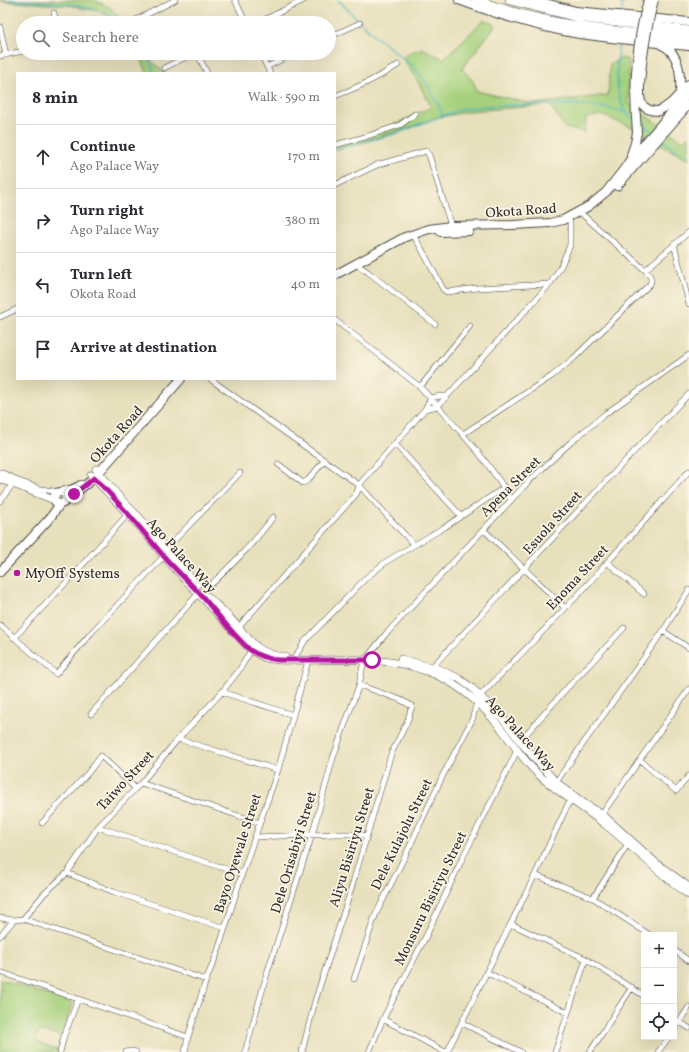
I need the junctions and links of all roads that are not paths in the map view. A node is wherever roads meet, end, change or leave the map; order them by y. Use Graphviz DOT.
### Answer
graph roads {
  1 [pos="175,0"];
  2 [pos="235,0"];
  3 [pos="304,0"];
  4 [pos="459,0"];
  5 [pos="476,0"];
  6 [pos="510,0"];
  7 [pos="534,0"];
  8 [pos="648,0"];
  9 [pos="654,0"];
  10 [pos="54,13"];
  11 [pos="55,16"];
  12 [pos="144,16"];
  13 [pos="243,16"];
  14 [pos="272,16"];
  15 [pos="608,18"];
  16 [pos="689,22"];
  17 [pos="360,24"];
  18 [pos="0,27"];
  19 [pos="633,28"];
  20 [pos="689,31"];
  21 [pos="336,34"];
  22 [pos="608,34"];
  23 [pos="689,39"];
  24 [pos="648,41"];
  25 [pos="689,46"];
  26 [pos="16,53"];
  27 [pos="3,56"];
  28 [pos="180,60"];
  29 [pos="200,60"];
  30 [pos="264,60"];
  31 [pos="280,60"];
  32 [pos="398,65"];
  33 [pos="267,67"];
  34 [pos="164,68"];
  35 [pos="206,72"];
  36 [pos="270,72"];
  37 [pos="689,84"];
  38 [pos="689,92"];
  39 [pos="680,93"];
  40 [pos="336,96"];
  41 [pos="689,104"];
  42 [pos="415,114"];
  43 [pos="671,119"];
  44 [pos="649,144"];
  45 [pos="336,145"];
  46 [pos="630,160"];
  47 [pos="618,182"];
  48 [pos="336,185"];
  49 [pos="583,215"];
  50 [pos="570,222"];
  51 [pos="450,226"];
  52 [pos="480,228"];
  53 [pos="689,232"];
  54 [pos="414,238"];
  55 [pos="674,244"];
  56 [pos="357,265"];
  57 [pos="643,268"];
  58 [pos="336,275"];
  59 [pos="336,278"];
  60 [pos="550,284"];
  61 [pos="689,304"];
  62 [pos="16,309"];
  63 [pos="0,317"];
  64 [pos="336,321"];
  65 [pos="435,324"];
  66 [pos="470,326"];
  67 [pos="689,355"];
  68 [pos="175,380"];
  69 [pos="180,380"];
  70 [pos="211,380"];
  71 [pos="420,387"];
  72 [pos="689,394"];
  73 [pos="446,397"];
  74 [pos="431,398"];
  75 [pos="438,406"];
  76 [pos="425,409"];
  77 [pos="463,434"];
  78 [pos="395,444"];
  79 [pos="324,461"];
  80 [pos="278,464"];
  81 [pos="689,471"];
  82 [pos="0,473"];
  83 [pos="240,473"];
  84 [pos="95,474"];
  85 [pos="0,479"];
  86 [pos="13,481"];
  87 [pos="359,486"];
  88 [pos="505,487"];
  89 [pos="59,498"];
  90 [pos="511,500"];
  91 [pos="0,501"];
  92 [pos="128,514"];
  93 [pos="461,516"];
  94 [pos="273,517"];
  95 [pos="484,530"];
  96 [pos="414,545"];
  97 [pos="164,553"];
  98 [pos="607,562"];
  99 [pos="0,566"];
  100 [pos="525,570"];
  101 [pos="0,572"];
  102 [pos="689,590"];
  103 [pos="201,593"];
  104 [pos="644,594"];
  105 [pos="565,608"];
  106 [pos="0,625"];
  107 [pos="238,628"];
  108 [pos="624,628"];
  109 [pos="663,630"];
  110 [pos="14,638"];
  111 [pos="689,648"];
  112 [pos="251,650"];
  113 [pos="295,657"];
  114 [pos="366,658"];
  115 [pos="308,661"];
  116 [pos="432,667"];
  117 [pos="359,685"];
  118 [pos="689,689"];
  119 [pos="222,692"];
  120 [pos="479,699"];
  121 [pos="91,714"];
  122 [pos="293,715"];
  123 [pos="178,739"];
  124 [pos="520,741"];
  125 [pos="515,753"];
  126 [pos="640,760"];
  127 [pos="542,766"];
  128 [pos="532,767"];
  129 [pos="278,770"];
  130 [pos="537,773"];
  131 [pos="689,776"];
  132 [pos="556,782"];
  133 [pos="141,783"];
  134 [pos="135,788"];
  135 [pos="570,800"];
  136 [pos="602,814"];
  137 [pos="42,823"];
  138 [pos="260,823"];
  139 [pos="98,826"];
  140 [pos="312,835"];
  141 [pos="366,836"];
  142 [pos="255,837"];
  143 [pos="628,844"];
  144 [pos="67,873"];
  145 [pos="242,874"];
  146 [pos="535,874"];
  147 [pos="689,887"];
  148 [pos="689,895"];
  149 [pos="593,898"];
  150 [pos="0,918"];
  151 [pos="14,920"];
  152 [pos="23,920"];
  153 [pos="511,924"];
  154 [pos="226,928"];
  155 [pos="645,932"];
  156 [pos="0,936"];
  157 [pos="677,952"];
  158 [pos="586,960"];
  159 [pos="689,961"];
  160 [pos="0,972"];
  161 [pos="486,972"];
  162 [pos="354,979"];
  163 [pos="206,980"];
  164 [pos="632,987"];
  165 [pos="641,994"];
  166 [pos="78,999"];
  167 [pos="689,1007"];
  168 [pos="568,1013"];
  169 [pos="383,1019"];
  170 [pos="677,1020"];
  171 [pos="680,1022"];
  172 [pos="462,1023"];
  173 [pos="677,1026"];
  174 [pos="689,1028"];
  175 [pos="188,1037"];
  176 [pos="667,1040"];
  177 [pos="60,1052"];
  178 [pos="126,1052"];
  179 [pos="136,1052"];
  180 [pos="185,1052"];
  181 [pos="245,1052"];
  182 [pos="302,1052"];
  183 [pos="370,1052"];
  184 [pos="446,1052"];
  185 [pos="521,1052"];
  186 [pos="555,1052"];
  187 [pos="590,1052"];
  188 [pos="658,1052"];
  1 -- 12 [label="street"];
  2 -- 13 [label="street"];
  3 -- 14 [label="street"];
  4 -- 22 [label="main road"];
  5 -- 22 [label="highway"];
  6 -- 15 [label="highway"];
  7 -- 15 [label="main road"];
  8 -- 46 [label="main road, bridge"];
  9 -- 39 [label="main road, bridge"];
  10 -- 11 [label="street"];
  15 -- 19 [label="highway"];
  16 -- 19 [label="main road"];
  17 -- 21 [label="street"];
  18 -- 27 [label="street"];
  19 -- 20 [label="highway"];
  19 -- 22 [label="highway"];
  19 -- 23 [label="highway"];
  19 -- 24 [label="main road"];
  24 -- 25 [label="main road"];
  24 -- 39 [label="main road"];
  26 -- 27 [label="street"];
  28 -- 34 [label="street"];
  29 -- 35 [label="street"];
  30 -- 33 [label="street"];
  31 -- 33 [label="street"];
  32 -- 40 [label="street"];
  33 -- 36 [label="street"];
  37 -- 39 [label="main road"];
  38 -- 43 [label="main road, Okota Road"];
  41 -- 43 [label="main road, Okota Road"];
  42 -- 45 [label="street"];
  43 -- 44 [label="main road, Okota Road"];
  44 -- 46 [label="main road, Okota Road"];
  44 -- 47 [label="main road, Okota Road"];
  46 -- 47 [label="main road, Okota Road"];
  47 -- 49 [label="main road, Okota Road"];
  47 -- 52 [label="main road, Okota Road"];
  48 -- 51 [label="street"];
  49 -- 50 [label="main road, Okota Road"];
  49 -- 57 [label="street"];
  50 -- 52 [label="main road, Okota Road"];
  50 -- 60 [label="street"];
  51 -- 52 [label="main road, Okota Road"];
  51 -- 56 [label="main road, Okota Road"];
  52 -- 54 [label="main road, Okota Road"];
  53 -- 55 [label="street"];
  54 -- 56 [label="main road, Okota Road"];
  54 -- 60 [label="street"];
  55 -- 57 [label="street"];
  55 -- 61 [label="street"];
  56 -- 58 [label="main road, Okota Road"];
  56 -- 59 [label="main road, Okota Road"];
  56 -- 65 [label="street"];
  57 -- 77 [label="street"];
  60 -- 73 [label="street"];
  62 -- 63 [label="street"];
  64 -- 71 [label="street"];
  66 -- 71 [label="street"];
  67 -- 90 [label="street, Apena Street"];
  68 -- 84 [label="main road, Okota Road"];
  69 -- 84 [label="main road, Okota Road"];
  70 -- 79 [label="street"];
  71 -- 74 [label="street"];
  72 -- 100 [label="street, Esuola Street"];
  73 -- 74 [label="street"];
  73 -- 75 [label="street"];
  74 -- 75 [label="street"];
  74 -- 76 [label="street"];
  75 -- 76 [label="street"];
  75 -- 77 [label="street"];
  76 -- 78 [label="street"];
  77 -- 88 [label="street"];
  78 -- 87 [label="street"];
  78 -- 93 [label="street"];
  79 -- 80 [label="street"];
  79 -- 87 [label="street"];
  81 -- 98 [label="street, Enoma Street"];
  82 -- 86 [label="main road"];
  83 -- 97 [label="street"];
  84 -- 89 [label="main road, Okota Road"];
  84 -- 92 [label="main road, Ago Palace Way"];
  84 -- 97 [label="main road, Ago Palace Way"];
  85 -- 86 [label="main road"];
  86 -- 89 [label="main road"];
  86 -- 91 [label="street"];
  87 -- 96 [label="street"];
  87 -- 107 [label="street"];
  88 -- 90 [label="street"];
  88 -- 93 [label="street"];
  89 -- 99 [label="main road"];
  89 -- 101 [label="main road"];
  90 -- 95 [label="street, Apena Street"];
  92 -- 97 [label="main road, Ago Palace Way"];
  92 -- 110 [label="street"];
  93 -- 96 [label="street"];
  94 -- 103 [label="street"];
  95 -- 100 [label="street"];
  95 -- 114 [label="street, Apena Street"];
  96 -- 113 [label="street"];
  97 -- 103 [label="main road, Ago Palace Way"];
  97 -- 110 [label="street"];
  98 -- 104 [label="street"];
  98 -- 105 [label="street, Enoma Street"];
  100 -- 105 [label="street"];
  100 -- 116 [label="street, Esuola Street"];
  102 -- 109 [label="street"];
  103 -- 107 [label="main road, Ago Palace Way"];
  103 -- 112 [label="main road, Ago Palace Way"];
  103 -- 121 [label="street"];
  105 -- 120 [label="street, Enoma Street"];
  106 -- 110 [label="street"];
  107 -- 113 [label="main road, Ago Palace Way"];
  108 -- 124 [label="street"];
  109 -- 111 [label="street"];
  109 -- 132 [label="street"];
  112 -- 115 [label="main road, Ago Palace Way"];
  112 -- 119 [label="street, Taiwo Street"];
  113 -- 114 [label="main road, Ago Palace Way"];
  114 -- 115 [label="main road, Ago Palace Way"];
  114 -- 116 [label="main road, Ago Palace Way"];
  114 -- 117 [label="street, Dele Orisabiyi Street"];
  114 -- 120 [label="main road, Ago Palace Way"];
  115 -- 122 [label="street, Bayo Oyewale Street"];
  116 -- 120 [label="main road, Ago Palace Way"];
  117 -- 140 [label="street, Dele Orisabiyi Street"];
  117 -- 141 [label="street, Aliyu Bisiriyu Street"];
  118 -- 126 [label="street"];
  119 -- 122 [label="street"];
  119 -- 123 [label="street, Taiwo Street"];
  120 -- 124 [label="main road, Ago Palace Way"];
  120 -- 125 [label="main road, Ago Palace Way"];
  120 -- 162 [label="street, Dele Kulajolu Street"];
  122 -- 129 [label="street, Bayo Oyewale Street"];
  123 -- 129 [label="street"];
  123 -- 133 [label="street, Taiwo Street"];
  124 -- 127 [label="main road, Ago Palace Way"];
  125 -- 128 [label="main road, Ago Palace Way"];
  125 -- 169 [label="street, Monsuru Bisiriyu Street"];
  126 -- 131 [label="street"];
  126 -- 136 [label="street"];
  127 -- 128 [label="main road"];
  127 -- 130 [label="main road"];
  127 -- 132 [label="main road, Ago Palace Way"];
  128 -- 130 [label="main road, Ago Palace Way"];
  129 -- 138 [label="street, Bayo Oyewale Street"];
  130 -- 135 [label="main road, Ago Palace Way"];
  132 -- 136 [label="main road, Ago Palace Way"];
  133 -- 134 [label="street, Taiwo Street"];
  133 -- 138 [label="street"];
  134 -- 137 [label="street"];
  134 -- 139 [label="street, Taiwo Street"];
  135 -- 143 [label="main road, Ago Palace Way"];
  135 -- 146 [label="street"];
  136 -- 147 [label="main road, Ago Palace Way"];
  138 -- 142 [label="street, Bayo Oyewale Street"];
  139 -- 144 [label="street, Taiwo Street"];
  139 -- 145 [label="street"];
  140 -- 141 [label="street"];
  140 -- 142 [label="street"];
  140 -- 181 [label="street, Dele Orisabiyi Street"];
  141 -- 182 [label="street, Aliyu Bisiriyu Street"];
  142 -- 145 [label="street, Bayo Oyewale Street"];
  143 -- 148 [label="main road, Ago Palace Way"];
  143 -- 149 [label="street"];
  144 -- 152 [label="street, Taiwo Street"];
  144 -- 154 [label="street"];
  145 -- 154 [label="street, Bayo Oyewale Street"];
  146 -- 149 [label="street"];
  146 -- 153 [label="street"];
  149 -- 155 [label="street"];
  150 -- 151 [label="street"];
  151 -- 152 [label="street"];
  151 -- 156 [label="street"];
  152 -- 163 [label="street"];
  153 -- 158 [label="street"];
  153 -- 161 [label="street"];
  154 -- 163 [label="street, Bayo Oyewale Street"];
  157 -- 159 [label="street"];
  158 -- 164 [label="street"];
  158 -- 168 [label="street"];
  160 -- 166 [label="street"];
  161 -- 168 [label="street"];
  161 -- 172 [label="street"];
  163 -- 175 [label="street, Bayo Oyewale Street"];
  164 -- 165 [label="street"];
  164 -- 187 [label="street"];
  166 -- 175 [label="street"];
  166 -- 177 [label="street"];
  167 -- 171 [label="street"];
  168 -- 186 [label="street"];
  169 -- 183 [label="street, Monsuru Bisiriyu Street"];
  169 -- 184 [label="street"];
  170 -- 171 [label="street"];
  171 -- 173 [label="street"];
  171 -- 174 [label="street"];
  172 -- 184 [label="street"];
  172 -- 185 [label="street"];
  175 -- 180 [label="street, Bayo Oyewale Street"];
  176 -- 188 [label="street"];
  178 -- 179 [label="street"];
}
